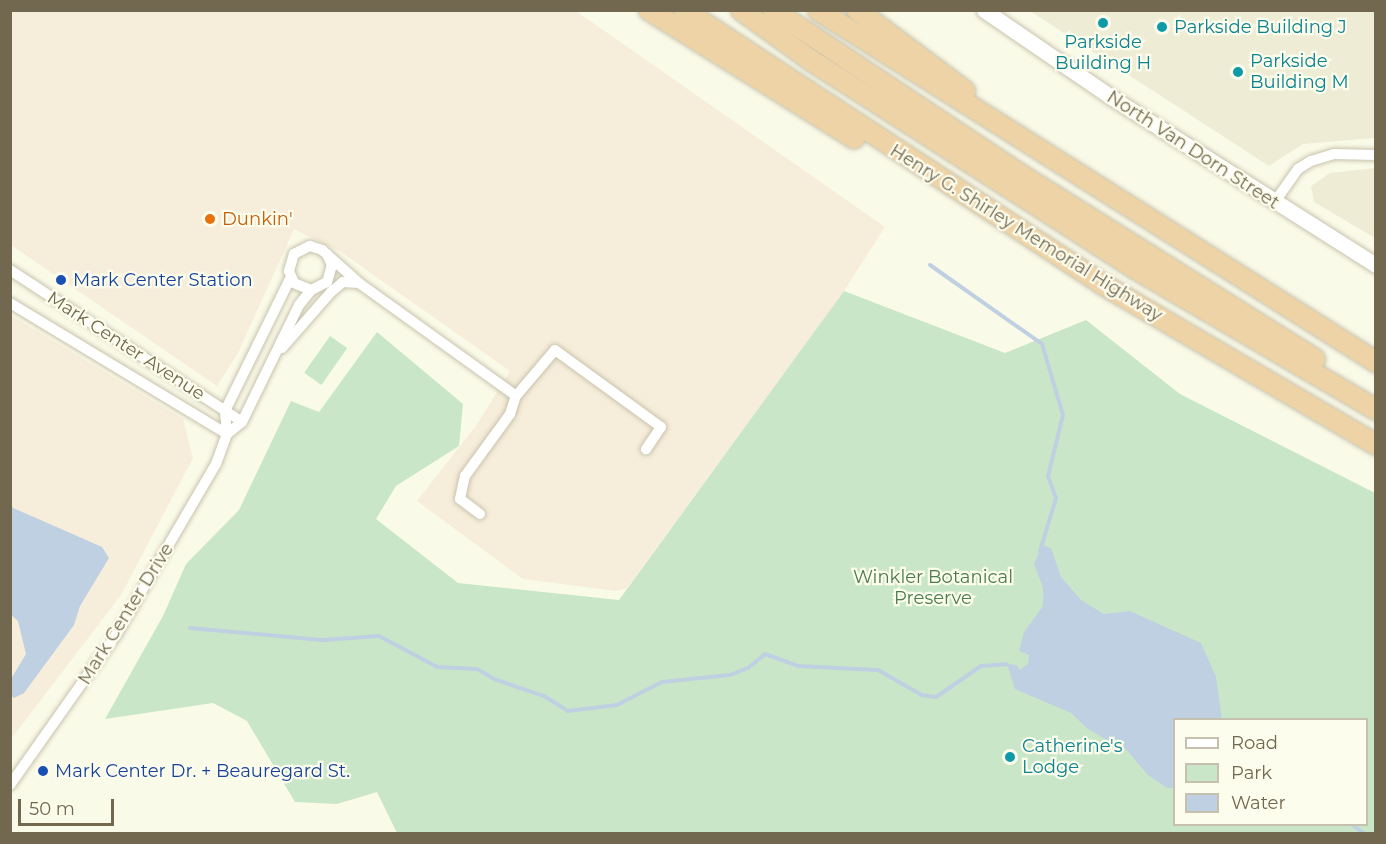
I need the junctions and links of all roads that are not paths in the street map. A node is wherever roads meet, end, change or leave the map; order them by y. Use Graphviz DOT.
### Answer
graph roads {
  1 [pos="649,10"];
  2 [pos="684,10"];
  3 [pos="741,10"];
  4 [pos="773,10"];
  5 [pos="818,10"];
  6 [pos="857,10"];
  7 [pos="984,10"];
  8 [pos="1376,154"];
  9 [pos="1097,190"];
  10 [pos="1274,203"];
  11 [pos="327,254"];
  12 [pos="1376,266"];
  13 [pos="10,270"];
  14 [pos="291,277"];
  15 [pos="359,283"];
  16 [pos="1102,284"];
  17 [pos="311,290"];
  18 [pos="10,303"];
  19 [pos="275,354"];
  20 [pos="1376,362"];
  21 [pos="516,396"];
  22 [pos="1376,397"];
  23 [pos="1376,410"];
  24 [pos="225,411"];
  25 [pos="242,422"];
  26 [pos="227,434"];
  27 [pos="1376,445"];
  28 [pos="646,449"];
  29 [pos="480,514"];
  30 [pos="10,785"];
  1 -- 16 [label="highway"];
  2 -- 16 [label="highway, Henry G. Shirley Memorial Highway"];
  3 -- 23 [label="highway"];
  4 -- 22 [label="highway"];
  5 -- 9 [label="highway"];
  6 -- 9 [label="highway"];
  7 -- 10 [label="main road, North Van Dorn Street"];
  8 -- 10 [label="street"];
  9 -- 20 [label="highway"];
  10 -- 12 [label="main road, North Van Dorn Street"];
  11 -- 14 [label="street"];
  11 -- 15 [label="street"];
  11 -- 17 [label="street"];
  13 -- 24 [label="street, Mark Center Avenue"];
  14 -- 17 [label="street"];
  14 -- 24 [label="street"];
  15 -- 19 [label="street"];
  15 -- 21 [label="street"];
  16 -- 27 [label="highway, Henry G. Shirley Memorial Highway"];
  17 -- 19 [label="street"];
  18 -- 26 [label="street, Mark Center Avenue"];
  19 -- 25 [label="street"];
  21 -- 28 [label="street"];
  21 -- 29 [label="street"];
  24 -- 25 [label="street, Mark Center Avenue"];
  24 -- 26 [label="street, Mark Center Drive"];
  25 -- 26 [label="street"];
  26 -- 30 [label="street, Mark Center Drive"];
}
